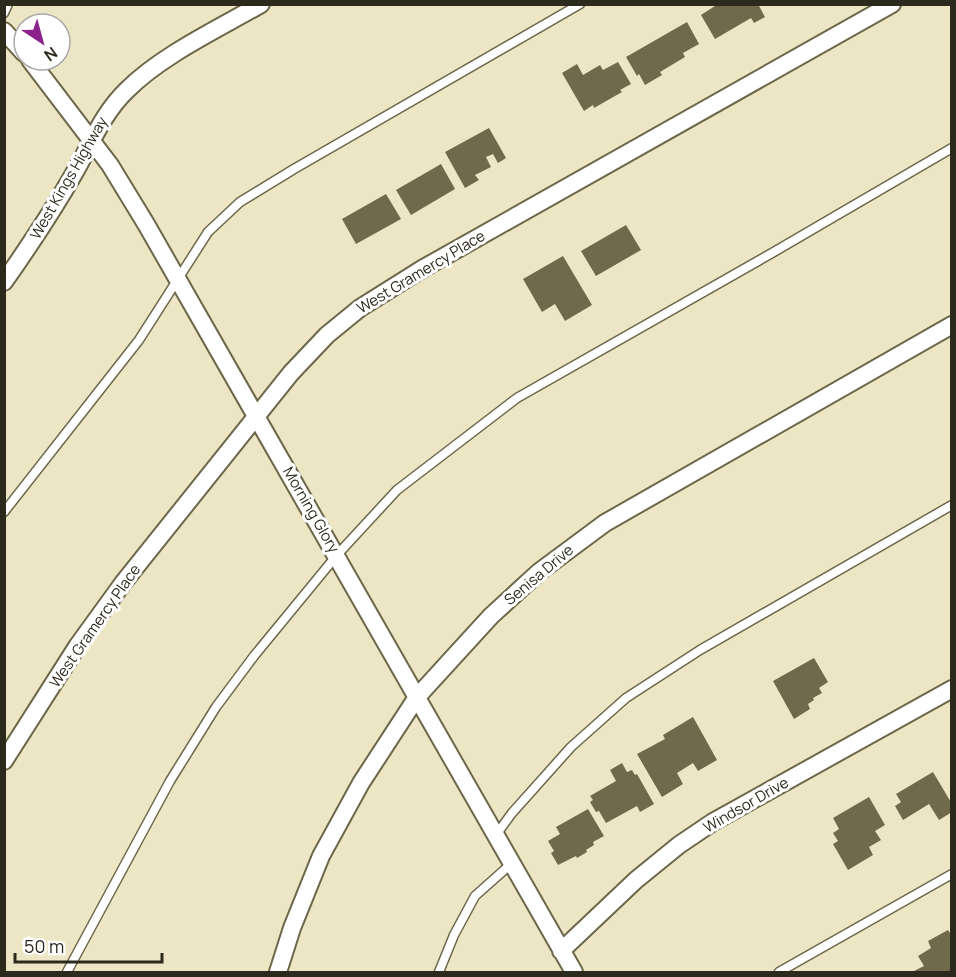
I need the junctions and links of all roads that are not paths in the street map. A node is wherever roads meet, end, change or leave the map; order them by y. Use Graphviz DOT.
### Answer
graph roads {
  1 [pos="8,4"];
  2 [pos="261,4"];
  3 [pos="580,4"];
  4 [pos="892,4"];
  5 [pos="4,13"];
  6 [pos="39,72"];
  7 [pos="92,140"];
  8 [pos="951,148"];
  9 [pos="177,278"];
  10 [pos="4,282"];
  11 [pos="951,325"];
  12 [pos="256,415"];
  13 [pos="951,506"];
  14 [pos="4,512"];
  15 [pos="337,555"];
  16 [pos="951,689"];
  17 [pos="417,697"];
  18 [pos="4,761"];
  19 [pos="496,835"];
  20 [pos="512,863"];
  21 [pos="951,874"];
  22 [pos="561,951"];
  23 [pos="67,972"];
  24 [pos="278,972"];
  25 [pos="439,972"];
  26 [pos="574,972"];
  27 [pos="779,972"];
  1 -- 5 [label="lane"];
  2 -- 7 [label="street, West Kings Highway"];
  3 -- 9 [label="lane"];
  4 -- 12 [label="street, West Gramercy Place"];
  6 -- 7 [label="street, Morning Glory"];
  7 -- 9 [label="street, Morning Glory"];
  7 -- 10 [label="street, West Kings Highway"];
  8 -- 15 [label="lane"];
  9 -- 12 [label="street, Morning Glory"];
  9 -- 14 [label="lane"];
  11 -- 17 [label="street, Senisa Drive"];
  12 -- 15 [label="street, Morning Glory"];
  12 -- 18 [label="street, West Gramercy Place"];
  13 -- 19 [label="lane"];
  15 -- 17 [label="street, Morning Glory"];
  15 -- 23 [label="lane"];
  16 -- 22 [label="street, Windsor Drive"];
  17 -- 19 [label="street, Morning Glory"];
  17 -- 24 [label="street, Senisa Drive"];
  19 -- 20 [label="street, Morning Glory"];
  20 -- 22 [label="street, Morning Glory"];
  20 -- 25 [label="lane"];
  21 -- 27 [label="lane"];
  22 -- 26 [label="street, Morning Glory"];
}
